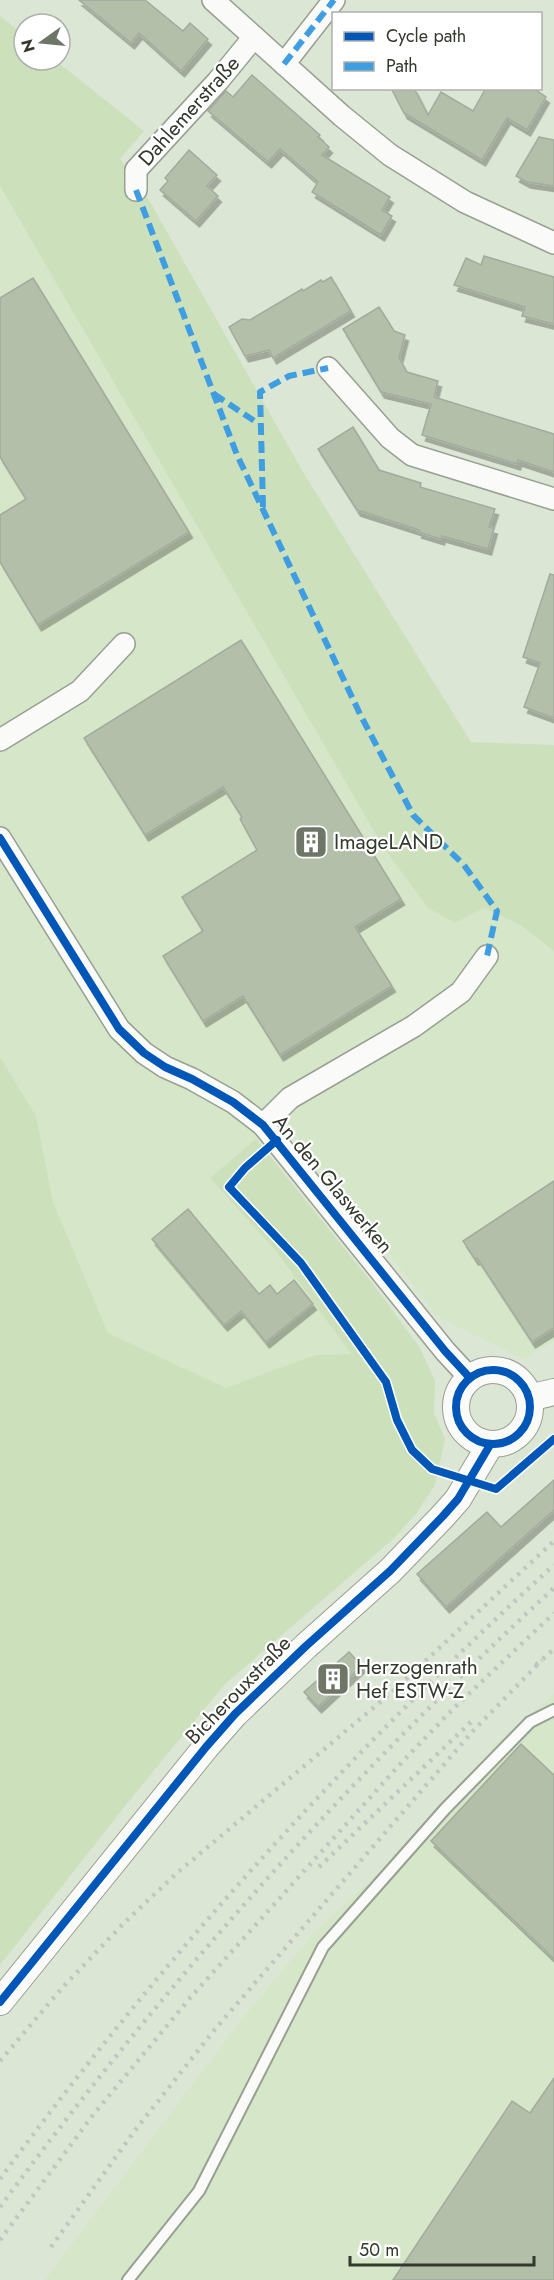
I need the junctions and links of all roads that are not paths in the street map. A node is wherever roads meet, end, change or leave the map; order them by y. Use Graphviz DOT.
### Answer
graph roads {
  1 [pos="213,0"];
  2 [pos="334,0"];
  3 [pos="254,37"];
  4 [pos="284,64"];
  5 [pos="136,190"];
  6 [pos="554,243"];
  7 [pos="328,368"];
  8 [pos="554,498"];
  9 [pos="124,644"];
  10 [pos="0,740"];
  11 [pos="0,838"];
  12 [pos="487,956"];
  13 [pos="264,1125"];
  14 [pos="469,1377"];
  15 [pos="554,1392"];
  16 [pos="529,1398"];
  17 [pos="490,1445"];
  18 [pos="554,1710"];
  19 [pos="0,2002"];
  20 [pos="128,2280"];
  1 -- 3 [label="street"];
  2 -- 4 [label="street"];
  3 -- 4 [label="street"];
  3 -- 5 [label="street, Dahlemerstraße"];
  4 -- 6 [label="street"];
  7 -- 8 [label="street"];
  9 -- 10 [label="street"];
  11 -- 13 [label="street, An den Glaswerken"];
  12 -- 13 [label="street, An den Glaswerken"];
  13 -- 14 [label="street, An den Glaswerken"];
  14 -- 16 [label="street"];
  14 -- 17 [label="street"];
  15 -- 16 [label="street"];
  16 -- 17 [label="street"];
  17 -- 19 [label="street, Bicherouxstraße"];
  18 -- 20 [label="lane"];
}
